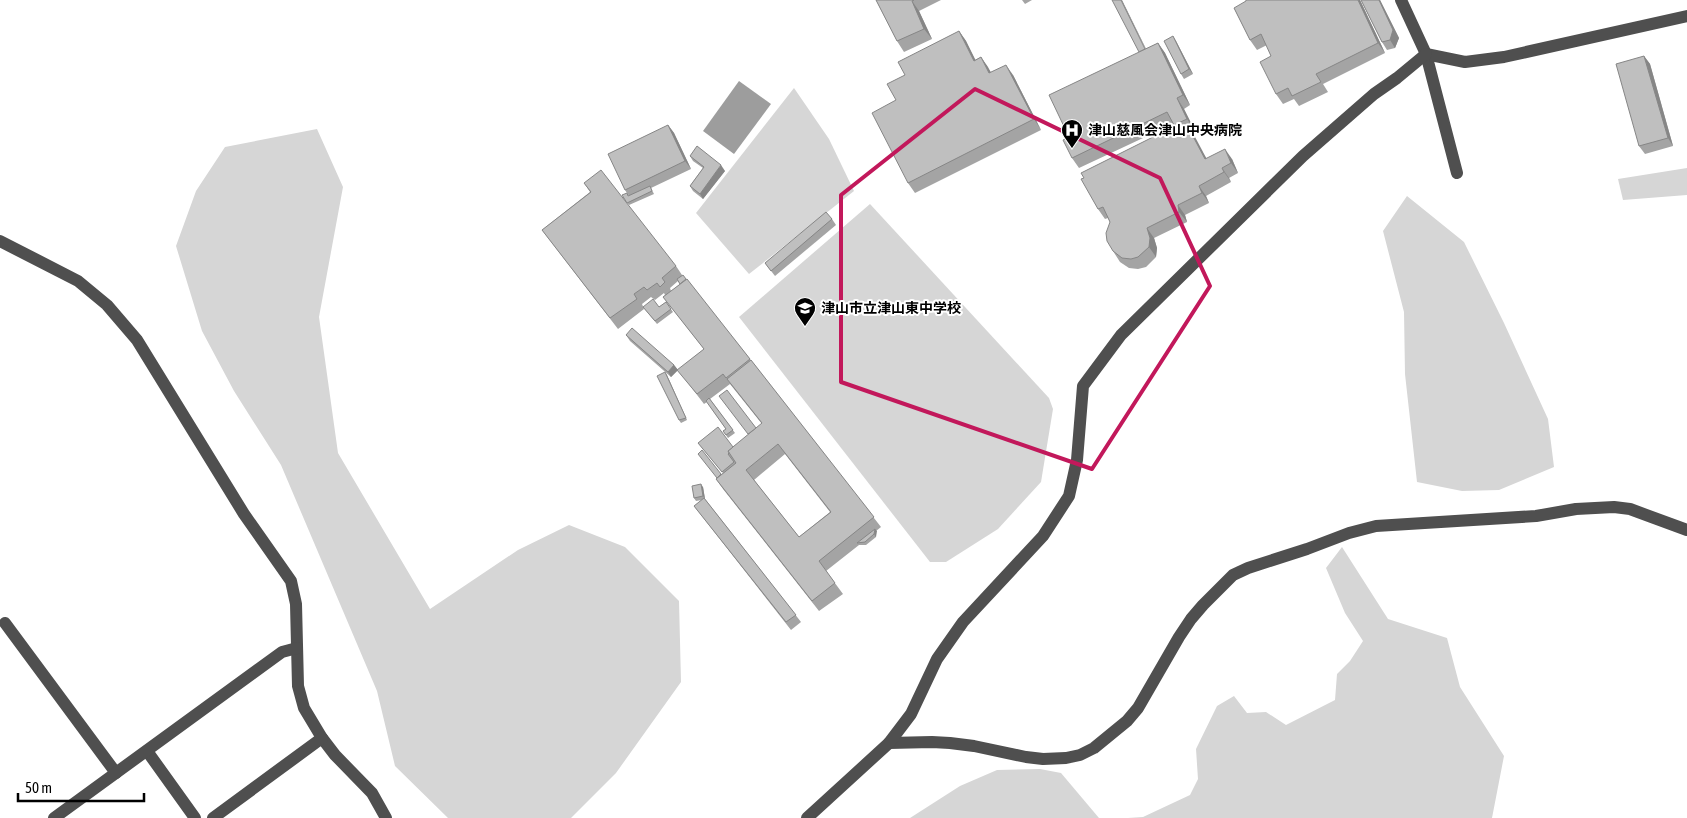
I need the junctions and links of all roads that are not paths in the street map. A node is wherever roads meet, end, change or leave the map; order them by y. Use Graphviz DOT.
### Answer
graph roads {
  1 [pos="1401,0"];
  2 [pos="1687,16"];
  3 [pos="1426,54"];
  4 [pos="1457,173"];
  5 [pos="0,241"];
  6 [pos="1687,530"];
  7 [pos="4,623"];
  8 [pos="297,648"];
  9 [pos="322,738"];
  10 [pos="889,743"];
  11 [pos="147,750"];
  12 [pos="116,773"];
  13 [pos="54,818"];
  14 [pos="195,818"];
  15 [pos="213,818"];
  16 [pos="385,818"];
  17 [pos="807,818"];
  1 -- 3 [label="street"];
  2 -- 3 [label="street"];
  3 -- 4 [label="street"];
  3 -- 10 [label="street"];
  5 -- 8 [label="street"];
  6 -- 10 [label="street"];
  7 -- 12 [label="street"];
  8 -- 9 [label="street"];
  8 -- 11 [label="street"];
  9 -- 15 [label="street"];
  9 -- 16 [label="street"];
  10 -- 17 [label="street"];
  11 -- 12 [label="street"];
  11 -- 14 [label="street"];
  12 -- 13 [label="street"];
}
